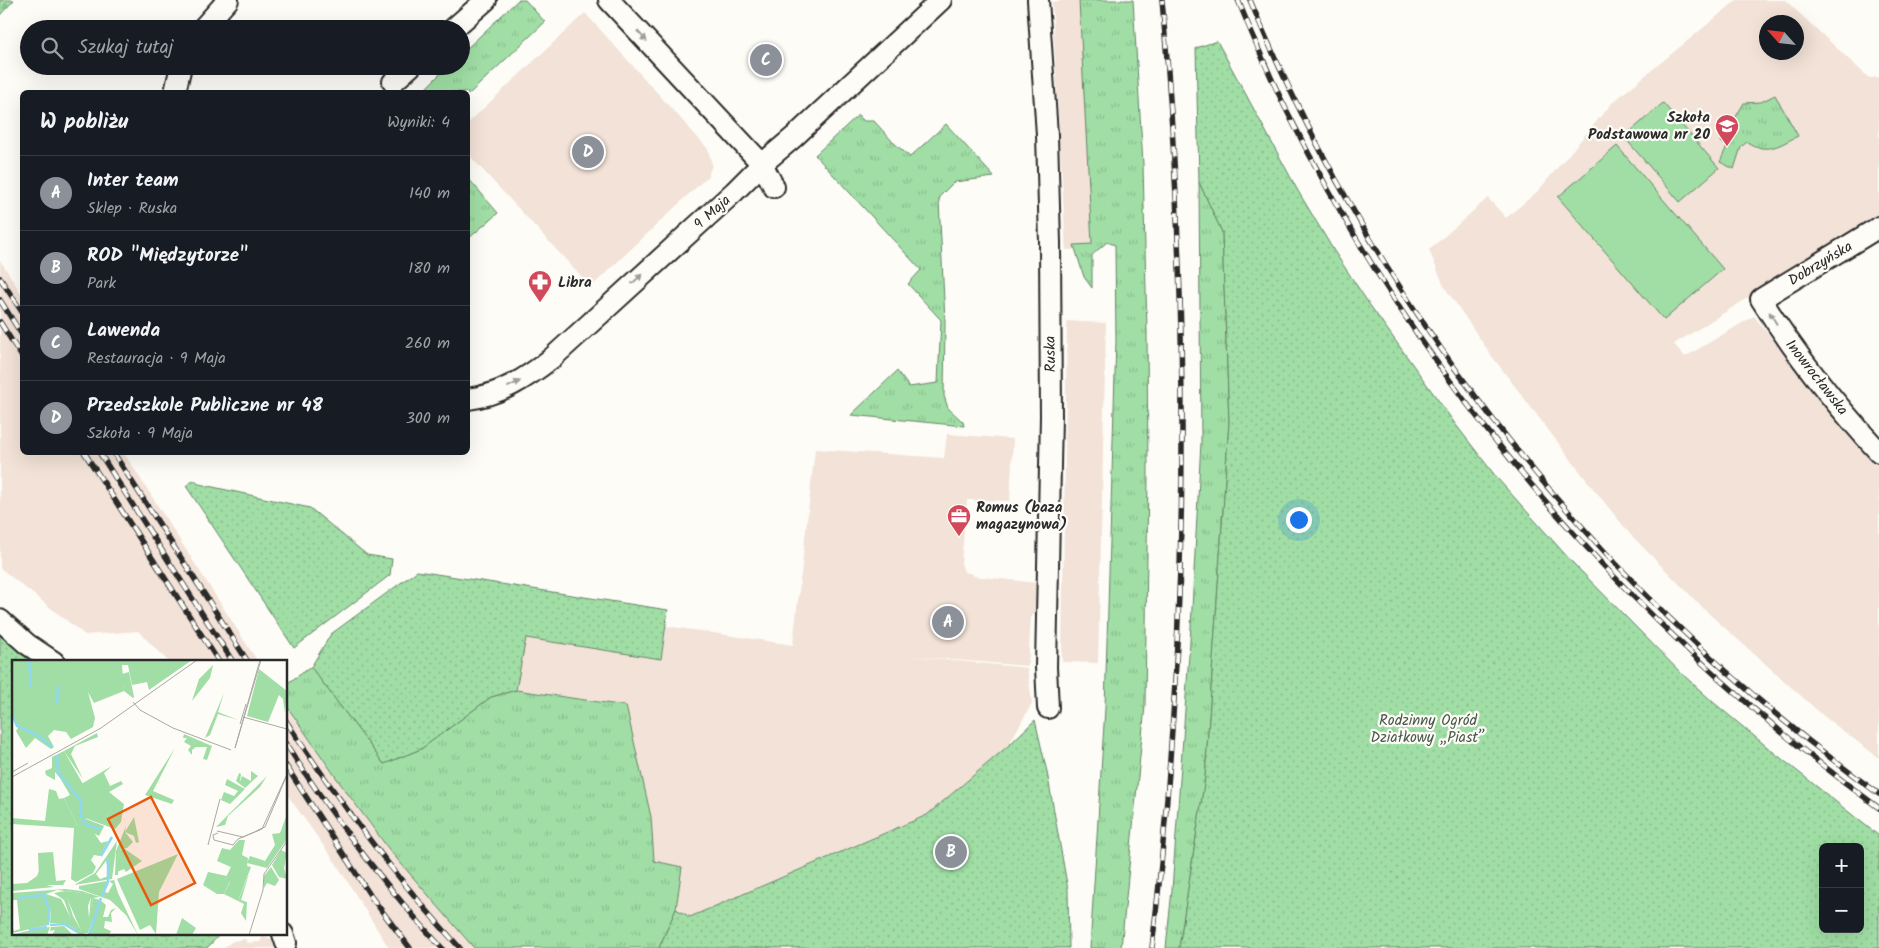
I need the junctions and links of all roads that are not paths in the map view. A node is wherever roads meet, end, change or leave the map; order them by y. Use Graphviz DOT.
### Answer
graph roads {
  1 [pos="228,0"];
  2 [pos="486,0"];
  3 [pos="609,0"];
  4 [pos="941,0"];
  5 [pos="1038,0"];
  6 [pos="210,20"];
  7 [pos="463,20"];
  8 [pos="179,75"];
  9 [pos="400,75"];
  10 [pos="393,82"];
  11 [pos="175,90"];
  12 [pos="762,164"];
  13 [pos="774,187"];
  14 [pos="1879,227"];
  15 [pos="1760,298"];
  16 [pos="470,398"];
  17 [pos="1879,452"];
  18 [pos="0,620"];
  19 [pos="51,660"];
  20 [pos="1048,708"];
  1 -- 6 [label="street"];
  2 -- 7 [label="street"];
  3 -- 12 [label="street, one-way"];
  4 -- 12 [label="street, 9 Maja"];
  5 -- 20 [label="street, Ruska"];
  8 -- 11 [label="street"];
  9 -- 10 [label="street"];
  12 -- 13 [label="street"];
  16 -- 12 [label="street, 9 Maja, one-way"];
  14 -- 15 [label="street, Dobrzyńska"];
  17 -- 15 [label="street, Inowrocławska, one-way"];
  18 -- 19 [label="street"];
}
